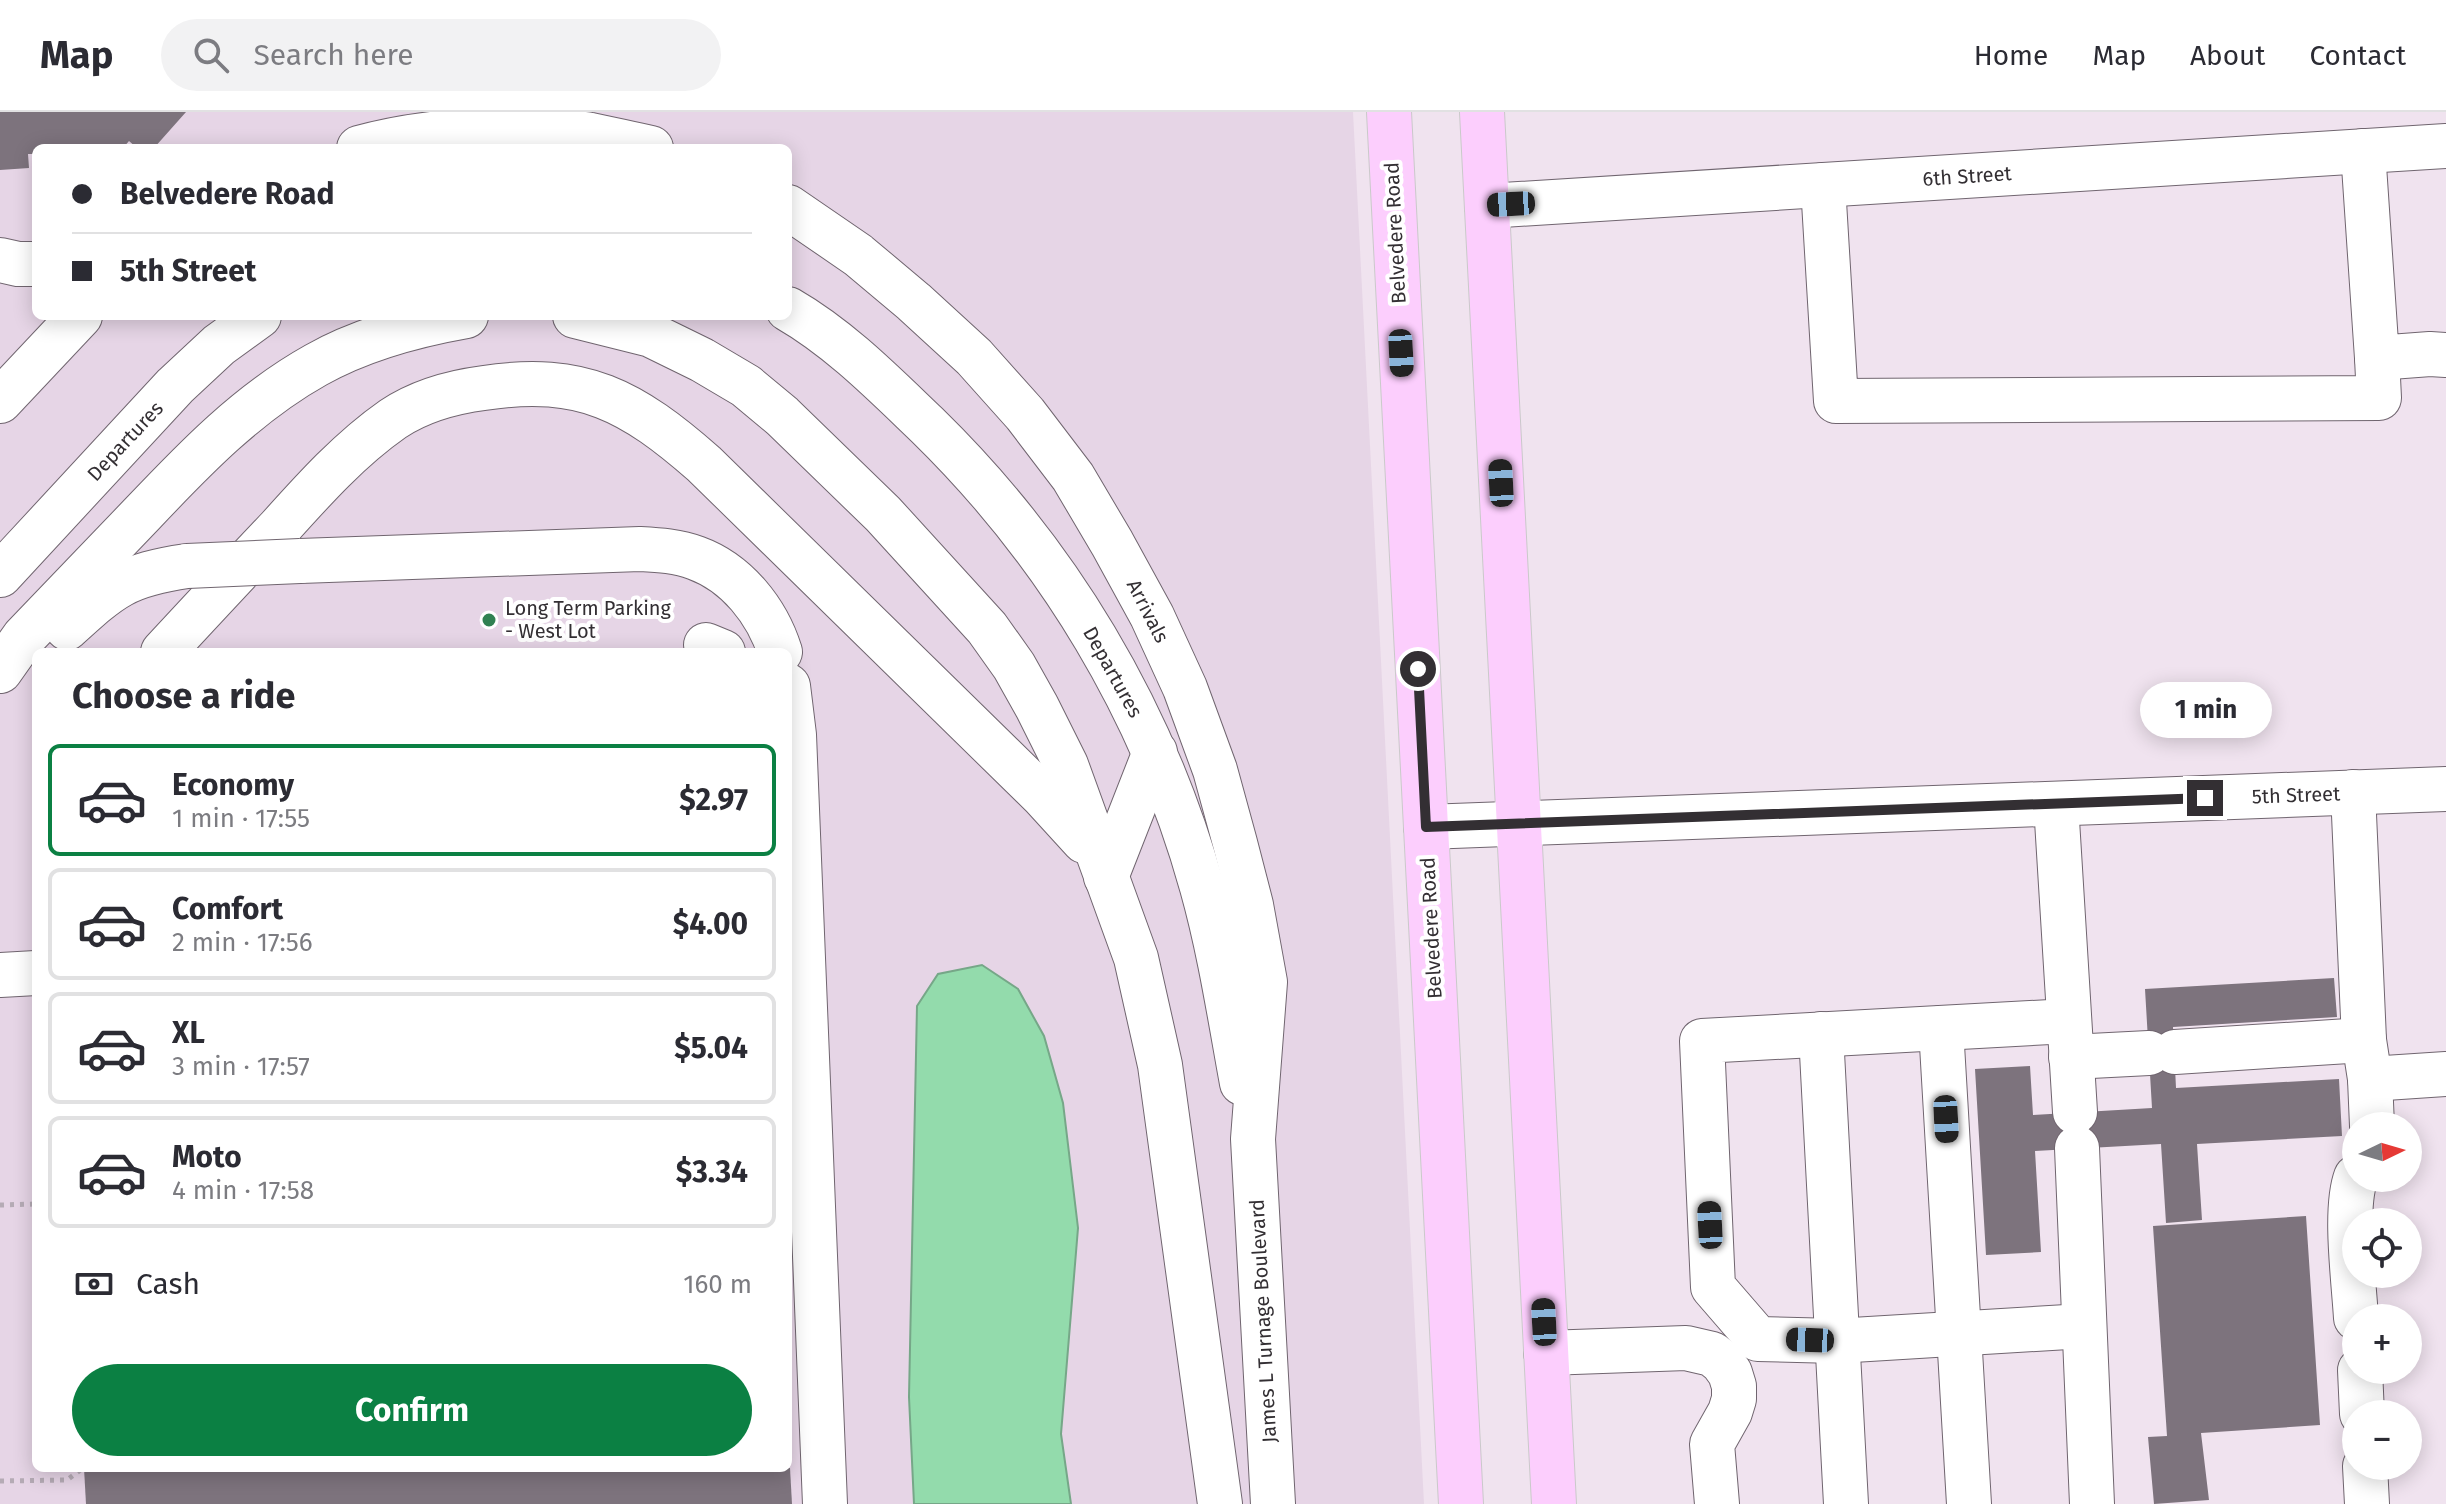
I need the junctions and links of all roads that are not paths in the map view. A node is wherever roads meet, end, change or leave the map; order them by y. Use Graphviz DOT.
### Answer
graph roads {
  1 [pos="1389,112"];
  2 [pos="1482,112"];
  3 [pos="373,144"];
  4 [pos="632,144"];
  5 [pos="2446,146"];
  6 [pos="2363,151"];
  7 [pos="1823,185"];
  8 [pos="1487,206"];
  9 [pos="792,210"];
  10 [pos="0,260"];
  11 [pos="32,264"];
  12 [pos="792,311"];
  13 [pos="76,320"];
  14 [pos="253,320"];
  15 [pos="445,320"];
  16 [pos="591,320"];
  17 [pos="2446,355"];
  18 [pos="2377,358"];
  19 [pos="0,401"];
  20 [pos="0,575"];
  21 [pos="34,648"];
  22 [pos="167,648"];
  23 [pos="778,648"];
  24 [pos="26,654"];
  25 [pos="0,687"];
  26 [pos="792,719"];
  27 [pos="1155,752"];
  28 [pos="2446,789"];
  29 [pos="2353,792"];
  30 [pos="2056,804"];
  31 [pos="1519,822"];
  32 [pos="1426,827"];
  33 [pos="1101,866"];
  34 [pos="32,973"];
  35 [pos="0,975"];
  36 [pos="1941,1028"];
  37 [pos="1821,1034"];
  38 [pos="2070,1039"];
  39 [pos="2367,1060"];
  40 [pos="2446,1074"];
  41 [pos="2371,1112"];
  42 [pos="1253,1139"];
  43 [pos="2353,1192"];
  44 [pos="2355,1304"];
  45 [pos="2084,1326"];
  46 [pos="1959,1333"];
  47 [pos="1836,1341"];
  48 [pos="1546,1353"];
  49 [pos="2366,1480"];
  50 [pos="825,1504"];
  51 [pos="1220,1504"];
  52 [pos="1273,1504"];
  53 [pos="1461,1504"];
  54 [pos="1554,1504"];
  55 [pos="1717,1504"];
  56 [pos="1846,1504"];
  57 [pos="1969,1504"];
  58 [pos="2092,1504"];
  59 [pos="2367,1504"];
  1 -- 32 [label="main road, Belvedere Road"];
  2 -- 8 [label="main road"];
  3 -- 4 [label="street"];
  5 -- 6 [label="street, 6th Street"];
  6 -- 7 [label="street, 6th Street"];
  6 -- 18 [label="street"];
  7 -- 8 [label="street, 6th Street"];
  7 -- 18 [label="street"];
  8 -- 31 [label="main road"];
  9 -- 42 [label="street, Arrivals"];
  10 -- 11 [label="street"];
  12 -- 27 [label="street, Departures"];
  13 -- 19 [label="street"];
  14 -- 20 [label="street, Departures"];
  15 -- 24 [label="street"];
  16 -- 33 [label="street"];
  17 -- 18 [label="street"];
  21 -- 23 [label="street, bridge"];
  22 -- 33 [label="street"];
  24 -- 25 [label="street"];
  26 -- 50 [label="street"];
  27 -- 33 [label="street"];
  27 -- 42 [label="street, Departures"];
  28 -- 29 [label="street, 5th Street"];
  29 -- 30 [label="street, 5th Street"];
  29 -- 39 [label="street"];
  30 -- 31 [label="street, 5th Street"];
  30 -- 38 [label="street"];
  31 -- 32 [label="street, 5th Street"];
  31 -- 48 [label="main road"];
  32 -- 53 [label="main road, Belvedere Road"];
  33 -- 51 [label="street"];
  34 -- 35 [label="street"];
  36 -- 37 [label="street"];
  36 -- 38 [label="street"];
  36 -- 46 [label="street"];
  37 -- 47 [label="street"];
  37 -- 47 [label="street"];
  38 -- 39 [label="street"];
  38 -- 45 [label="street"];
  39 -- 40 [label="street"];
  39 -- 41 [label="street"];
  42 -- 52 [label="street, James L Turnage Boulevard"];
  43 -- 44 [label="street"];
  45 -- 46 [label="street"];
  45 -- 58 [label="street"];
  46 -- 47 [label="street"];
  46 -- 57 [label="street"];
  47 -- 56 [label="street"];
  48 -- 54 [label="main road"];
  48 -- 55 [label="street"];
  49 -- 59 [label="street"];
}
